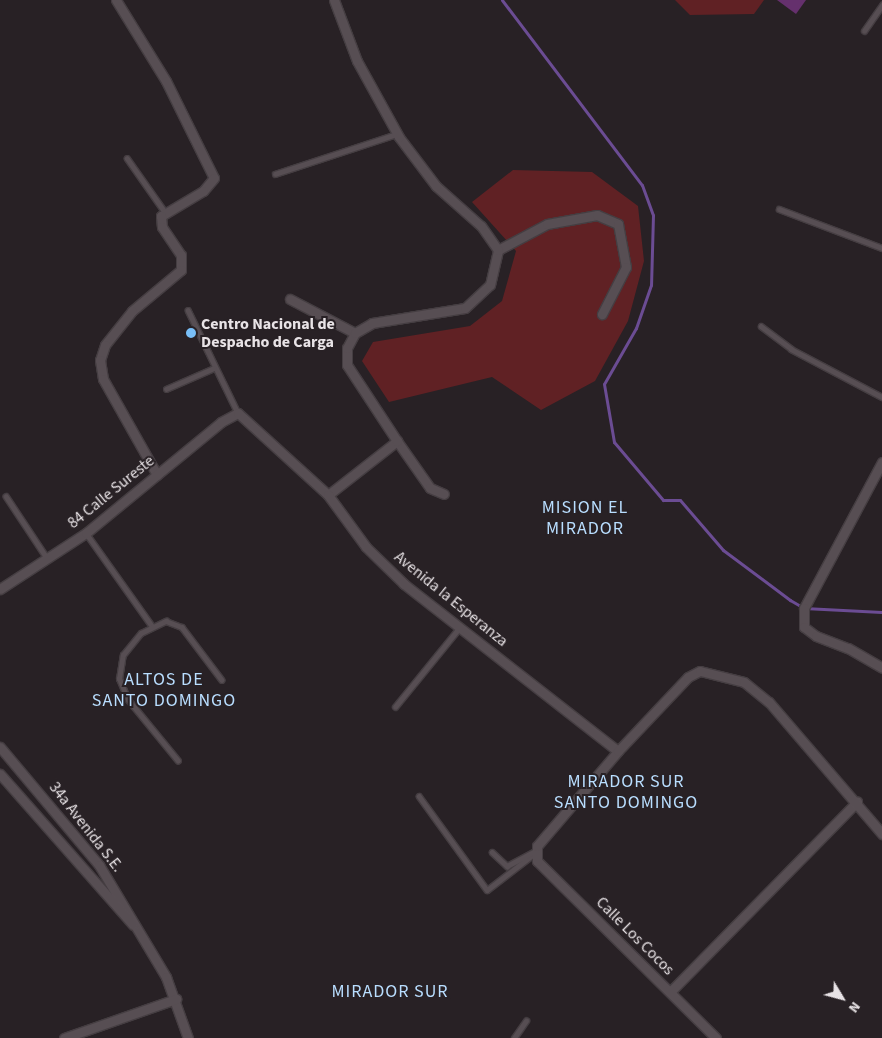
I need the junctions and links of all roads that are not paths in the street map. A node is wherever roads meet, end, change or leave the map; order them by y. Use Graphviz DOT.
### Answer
graph roads {
  1 [pos="116,0"];
  2 [pos="336,1"];
  3 [pos="882,5"];
  4 [pos="864,31"];
  5 [pos="397,134"];
  6 [pos="127,158"];
  7 [pos="275,174"];
  8 [pos="779,209"];
  9 [pos="165,212"];
  10 [pos="882,248"];
  11 [pos="498,250"];
  12 [pos="290,300"];
  13 [pos="188,310"];
  14 [pos="602,314"];
  15 [pos="761,326"];
  16 [pos="355,333"];
  17 [pos="214,368"];
  18 [pos="166,389"];
  19 [pos="882,397"];
  20 [pos="238,413"];
  21 [pos="397,441"];
  22 [pos="882,462"];
  23 [pos="157,475"];
  24 [pos="444,494"];
  25 [pos="328,495"];
  26 [pos="6,496"];
  27 [pos="86,533"];
  28 [pos="48,559"];
  29 [pos="0,589"];
  30 [pos="152,626"];
  31 [pos="460,627"];
  32 [pos="882,668"];
  33 [pos="222,680"];
  34 [pos="396,707"];
  35 [pos="0,748"];
  36 [pos="618,751"];
  37 [pos="178,760"];
  38 [pos="0,774"];
  39 [pos="419,796"];
  40 [pos="857,802"];
  41 [pos="882,834"];
  42 [pos="492,852"];
  43 [pos="535,852"];
  44 [pos="138,931"];
  45 [pos="670,992"];
  46 [pos="176,999"];
  47 [pos="526,1021"];
  48 [pos="64,1038"];
  49 [pos="188,1038"];
  50 [pos="514,1038"];
  51 [pos="716,1038"];
  1 -- 9 [label="street"];
  2 -- 5 [label="street"];
  3 -- 4 [label="lane"];
  5 -- 7 [label="lane"];
  5 -- 11 [label="street"];
  6 -- 9 [label="lane"];
  8 -- 10 [label="lane"];
  9 -- 23 [label="street"];
  11 -- 14 [label="street"];
  11 -- 16 [label="street"];
  12 -- 16 [label="street"];
  13 -- 17 [label="lane"];
  15 -- 19 [label="lane"];
  16 -- 21 [label="street"];
  17 -- 18 [label="lane"];
  17 -- 20 [label="lane"];
  20 -- 23 [label="street, 84 Calle Sureste"];
  20 -- 25 [label="street, Avenida la Esperanza"];
  21 -- 24 [label="street"];
  21 -- 25 [label="street"];
  22 -- 32 [label="street"];
  23 -- 27 [label="street, 84 Calle Sureste"];
  25 -- 31 [label="street, Avenida la Esperanza"];
  26 -- 28 [label="lane"];
  27 -- 28 [label="street, 84 Calle Sureste"];
  27 -- 30 [label="lane"];
  28 -- 29 [label="street, 84 Calle Sureste"];
  30 -- 33 [label="lane"];
  30 -- 37 [label="lane"];
  31 -- 34 [label="lane"];
  31 -- 36 [label="street, Avenida la Esperanza"];
  35 -- 44 [label="street, 34a Avenida S.E."];
  36 -- 40 [label="street"];
  36 -- 43 [label="street"];
  38 -- 44 [label="street, 34a Avenida S.E."];
  39 -- 43 [label="lane"];
  40 -- 41 [label="street"];
  40 -- 45 [label="street"];
  42 -- 43 [label="lane"];
  43 -- 45 [label="street, Calle Los Cocos"];
  44 -- 46 [label="street, 34a Avenida S.E."];
  45 -- 51 [label="street, Calle Los Cocos"];
  46 -- 48 [label="street"];
  46 -- 49 [label="street, 34a Avenida S.E."];
  47 -- 50 [label="lane"];
}
